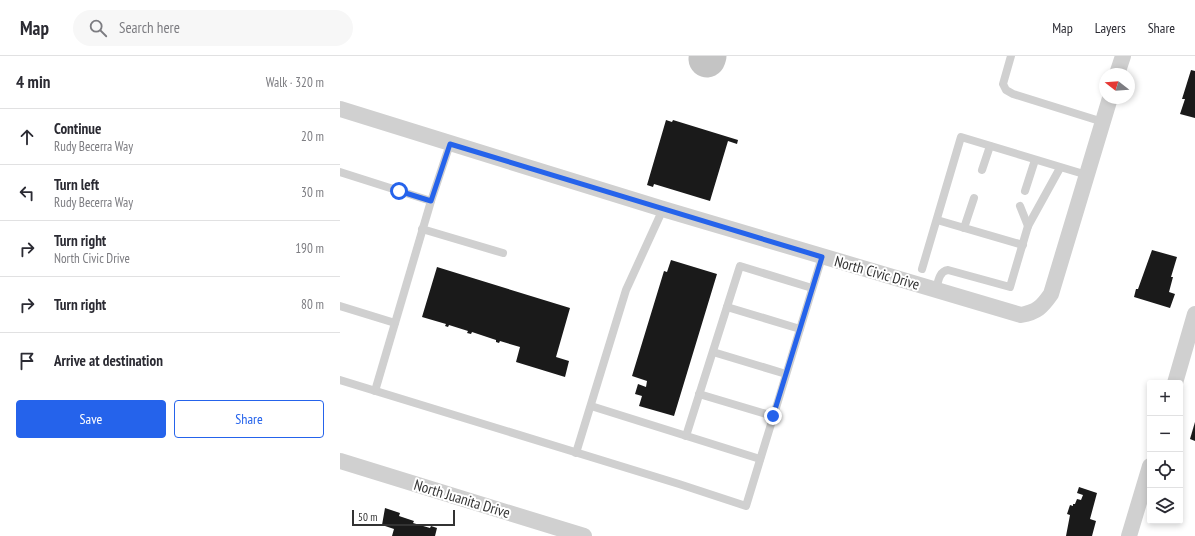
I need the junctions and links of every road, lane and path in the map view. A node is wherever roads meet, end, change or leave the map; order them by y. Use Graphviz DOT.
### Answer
graph roads {
  1 [pos="1011,56"];
  2 [pos="1123,56"];
  3 [pos="1119,68"];
  4 [pos="1108,104"];
  5 [pos="340,109"];
  6 [pos="1103,122"];
  7 [pos="450,144"];
  8 [pos="990,146"];
  9 [pos="1035,160"];
  10 [pos="1060,168"];
  11 [pos="982,170"];
  12 [pos="340,172"];
  13 [pos="1087,175"];
  14 [pos="1025,191"];
  15 [pos="974,198"];
  16 [pos="431,201"];
  17 [pos="1020,206"];
  18 [pos="663,209"];
  19 [pos="937,220"];
  20 [pos="1028,226"];
  21 [pos="964,228"];
  22 [pos="422,229"];
  23 [pos="1023,245"];
  24 [pos="503,253"];
  25 [pos="822,257"];
  26 [pos="922,269"];
  27 [pos="812,288"];
  28 [pos="936,290"];
  29 [pos="340,306"];
  30 [pos="727,307"];
  31 [pos="1195,314"];
  32 [pos="395,323"];
  33 [pos="800,329"];
  34 [pos="713,352"];
  35 [pos="786,374"];
  36 [pos="340,380"];
  37 [pos="1175,380"];
  38 [pos="375,391"];
  39 [pos="699,394"];
  40 [pos="590,406"];
  41 [pos="773,416"];
  42 [pos="686,436"];
  43 [pos="576,453"];
  44 [pos="760,459"];
  45 [pos="340,462"];
  46 [pos="1147,476"];
  47 [pos="584,536"];
  48 [pos="1129,536"];
  1 -- 6 [label="lane"];
  2 -- 3 [label="street"];
  4 -- 6 [label="street, North Civic Drive"];
  5 -- 7 [label="street, North Civic Drive"];
  6 -- 13 [label="street, North Civic Drive"];
  7 -- 16 [label="lane"];
  7 -- 18 [label="street, North Civic Drive"];
  8 -- 9 [label="lane"];
  8 -- 11 [label="lane"];
  8 -- 19 [label="lane"];
  9 -- 10 [label="lane"];
  9 -- 14 [label="lane"];
  10 -- 13 [label="lane"];
  10 -- 20 [label="lane"];
  12 -- 16 [label="lane"];
  13 -- 28 [label="street, North Civic Drive"];
  15 -- 21 [label="lane"];
  16 -- 22 [label="lane"];
  17 -- 20 [label="lane"];
  18 -- 25 [label="street, North Civic Drive"];
  18 -- 40 [label="lane"];
  19 -- 21 [label="lane"];
  19 -- 26 [label="lane"];
  20 -- 23 [label="lane"];
  21 -- 23 [label="lane"];
  22 -- 24 [label="lane"];
  22 -- 32 [label="lane"];
  23 -- 28 [label="lane"];
  25 -- 27 [label="lane"];
  25 -- 28 [label="street, North Civic Drive"];
  27 -- 30 [label="lane"];
  27 -- 33 [label="lane"];
  29 -- 32 [label="lane"];
  30 -- 33 [label="lane"];
  30 -- 34 [label="lane"];
  31 -- 37 [label="street"];
  32 -- 38 [label="lane"];
  33 -- 35 [label="lane"];
  34 -- 35 [label="lane"];
  34 -- 39 [label="lane"];
  35 -- 41 [label="lane"];
  36 -- 38 [label="lane"];
  38 -- 43 [label="lane"];
  39 -- 41 [label="lane"];
  39 -- 42 [label="lane"];
  40 -- 42 [label="lane"];
  40 -- 43 [label="lane"];
  41 -- 44 [label="lane"];
  42 -- 44 [label="lane"];
  43 -- 44 [label="lane"];
  45 -- 47 [label="street, North Juanita Drive"];
  46 -- 48 [label="street"];
}
